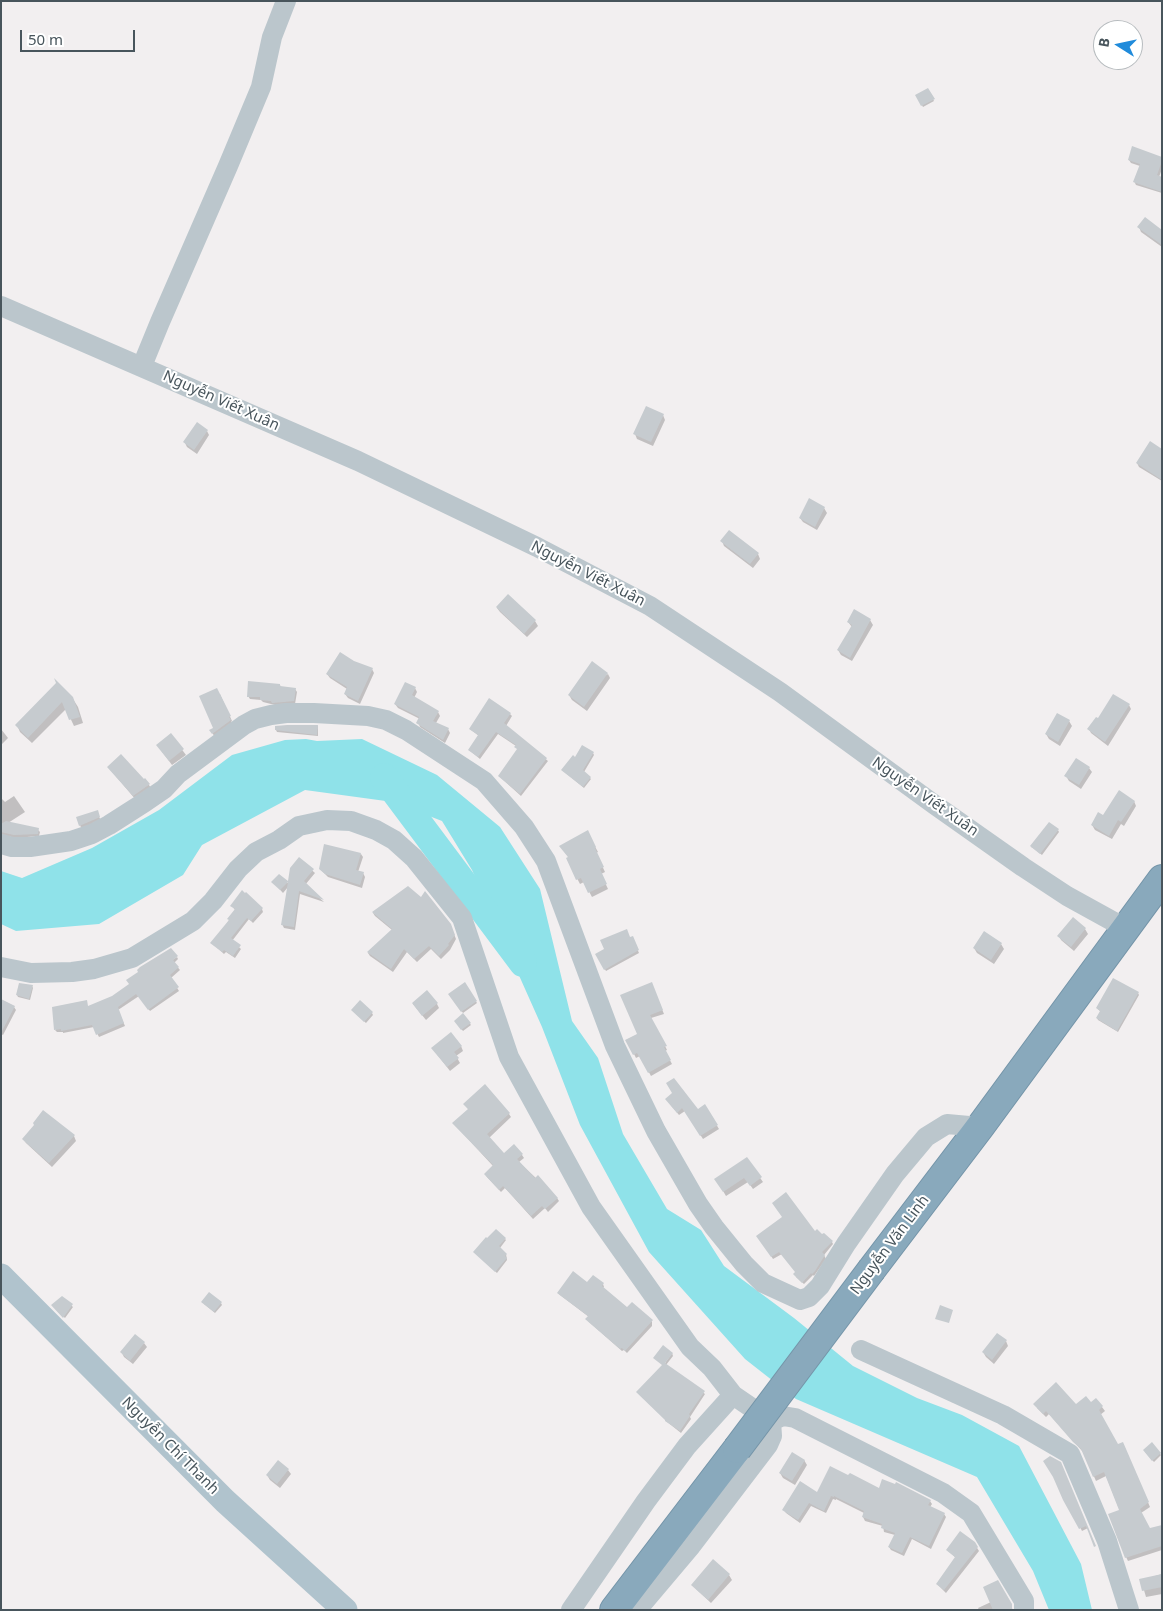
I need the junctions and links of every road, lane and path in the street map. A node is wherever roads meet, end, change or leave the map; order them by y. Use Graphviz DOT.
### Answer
graph roads {
  1 [pos="286,1"];
  2 [pos="1,306"];
  3 [pos="142,366"];
  4 [pos="1,844"];
  5 [pos="1162,879"];
  6 [pos="1125,928"];
  7 [pos="1,967"];
  8 [pos="980,1127"];
  9 [pos="1,1276"];
  10 [pos="861,1350"];
  11 [pos="733,1395"];
  12 [pos="771,1421"];
  13 [pos="624,1608"];
  14 [pos="345,1610"];
  15 [pos="571,1610"];
  16 [pos="1024,1610"];
  17 [pos="1129,1610"];
  1 -- 3 [label="street"];
  2 -- 3 [label="street, Nguyễn Viết Xuân"];
  3 -- 6 [label="street, Nguyễn Viết Xuân"];
  4 -- 8 [label="street"];
  5 -- 6 [label="highway, Nguyễn Văn Linh"];
  6 -- 8 [label="highway, Nguyễn Văn Linh"];
  7 -- 11 [label="street"];
  8 -- 13 [label="highway, Nguyễn Văn Linh, bridge"];
  9 -- 14 [label="main road, Nguyễn Chí Thanh"];
  10 -- 17 [label="street"];
  11 -- 12 [label="street"];
  11 -- 15 [label="street"];
  12 -- 13 [label="street"];
  12 -- 16 [label="street"];
}
